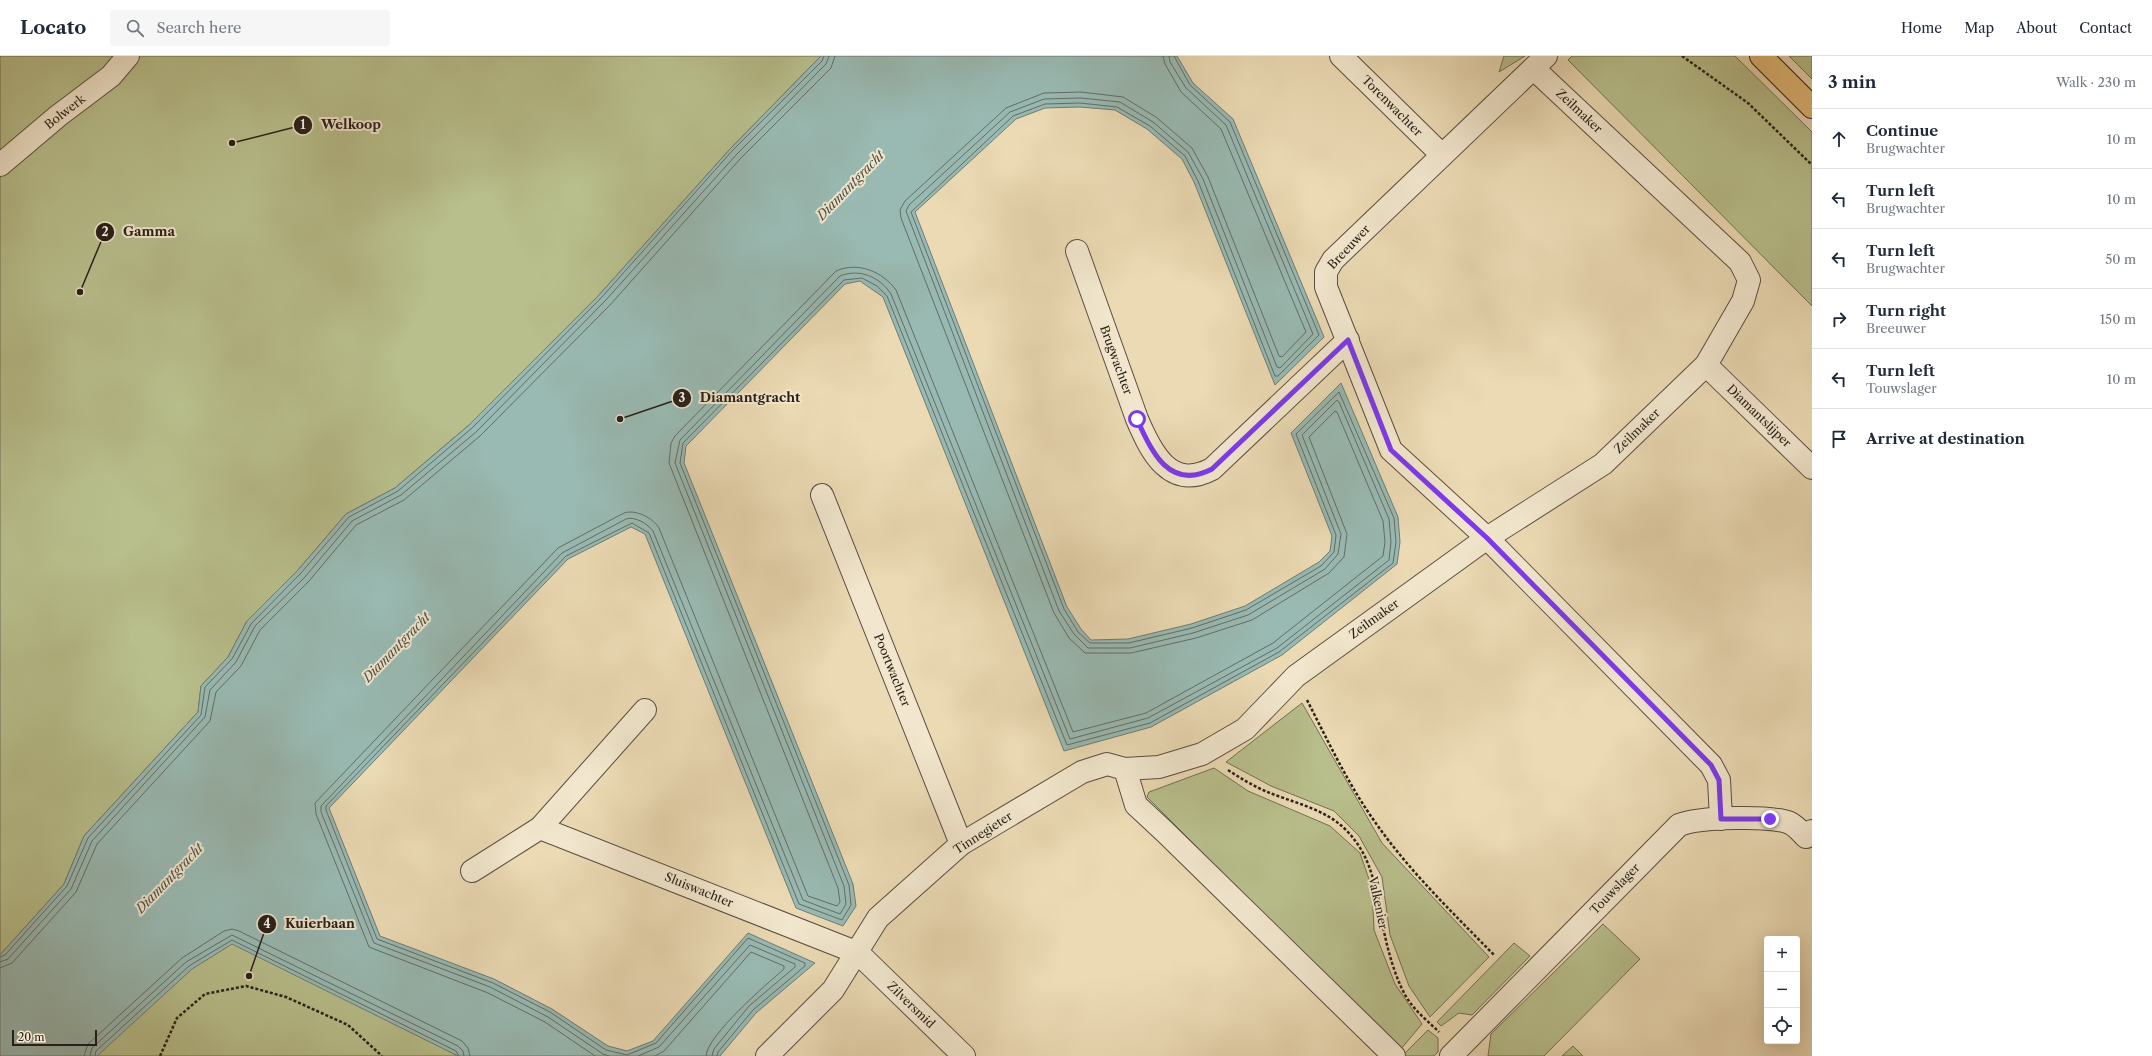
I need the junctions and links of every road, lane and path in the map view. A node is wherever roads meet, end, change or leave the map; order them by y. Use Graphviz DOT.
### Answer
graph roads {
  1 [pos="128,56"];
  2 [pos="1341,56"];
  3 [pos="1682,56"];
  4 [pos="1761,56"];
  5 [pos="1540,62"];
  6 [pos="1812,107"];
  7 [pos="1442,155"];
  8 [pos="0,165"];
  9 [pos="1812,165"];
  10 [pos="1077,251"];
  11 [pos="1348,340"];
  12 [pos="1706,365"];
  13 [pos="1812,468"];
  14 [pos="822,495"];
  15 [pos="1487,538"];
  16 [pos="1296,676"];
  17 [pos="645,710"];
  18 [pos="1245,729"];
  19 [pos="1202,754"];
  20 [pos="1125,769"];
  21 [pos="1721,819"];
  22 [pos="540,828"];
  23 [pos="1810,837"];
  24 [pos="961,844"];
  25 [pos="472,871"];
  26 [pos="858,953"];
  27 [pos="1495,956"];
  28 [pos="1456,1051"];
  29 [pos="160,1056"];
  30 [pos="382,1056"];
  31 [pos="767,1056"];
  32 [pos="964,1056"];
  33 [pos="1394,1056"];
  1 -- 8 [label="street, Bolwerk"];
  2 -- 7 [label="street, Torenwachter"];
  3 -- 9 [label="path"];
  4 -- 6 [label="main road"];
  5 -- 7 [label="street, Breeuwer"];
  5 -- 12 [label="street, Zeilmaker"];
  7 -- 11 [label="street, Breeuwer"];
  10 -- 11 [label="street, Brugwachter"];
  11 -- 15 [label="street, Breeuwer"];
  12 -- 13 [label="street, Diamantslijper"];
  12 -- 15 [label="street, Zeilmaker"];
  14 -- 24 [label="street, Poortwachter"];
  15 -- 16 [label="street, Zeilmaker"];
  15 -- 21 [label="street, Breeuwer"];
  16 -- 18 [label="street, Zeilmaker"];
  16 -- 27 [label="path"];
  17 -- 22 [label="street"];
  18 -- 19 [label="street, Tinnegieter"];
  19 -- 20 [label="street, Tinnegieter"];
  19 -- 28 [label="path, Valkenier"];
  20 -- 24 [label="street, Tinnegieter"];
  20 -- 33 [label="street"];
  21 -- 23 [label="street, Touwslager"];
  21 -- 28 [label="street, Touwslager"];
  22 -- 25 [label="street"];
  22 -- 26 [label="street, Sluiswachter"];
  24 -- 26 [label="street, Tinnegieter"];
  26 -- 31 [label="street, Tinnegieter"];
  26 -- 32 [label="street, Zilversmid"];
  29 -- 30 [label="path"];
}
